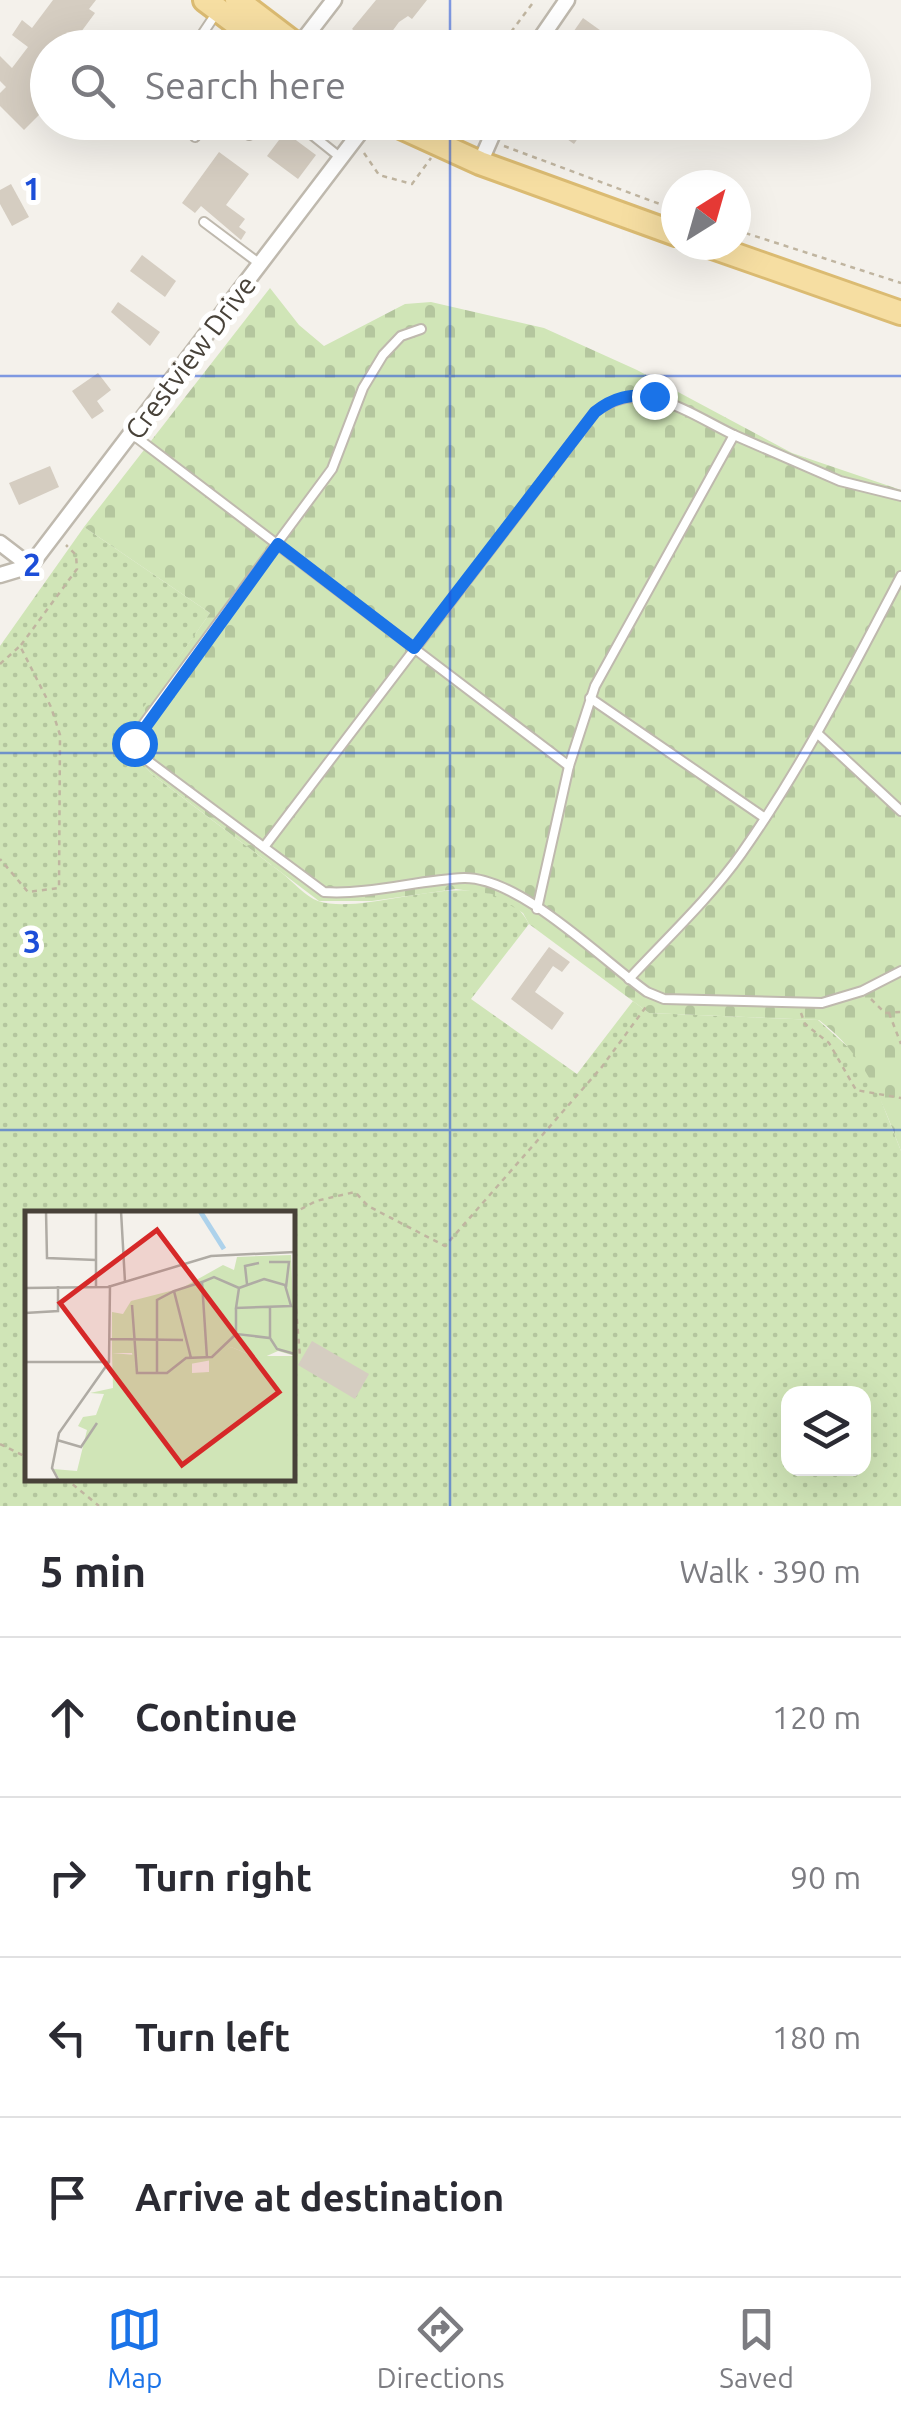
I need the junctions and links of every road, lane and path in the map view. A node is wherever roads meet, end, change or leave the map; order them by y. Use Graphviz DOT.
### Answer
graph roads {
  1 [pos="334,0"];
  2 [pos="535,0"];
  3 [pos="567,0"];
  4 [pos="220,3"];
  5 [pos="204,30"];
  6 [pos="249,30"];
  7 [pos="268,30"];
  8 [pos="311,30"];
  9 [pos="512,30"];
  10 [pos="546,30"];
  11 [pos="318,140"];
  12 [pos="354,140"];
  13 [pos="356,140"];
  14 [pos="426,140"];
  15 [pos="490,140"];
  16 [pos="440,147"];
  17 [pos="341,158"];
  18 [pos="480,163"];
  19 [pos="661,204"];
  20 [pos="204,222"];
  21 [pos="661,229"];
  22 [pos="751,235"];
  23 [pos="750,260"];
  24 [pos="260,264"];
  25 [pos="901,284"];
  26 [pos="901,313"];
  27 [pos="421,329"];
  28 [pos="132,434"];
  29 [pos="734,435"];
  30 [pos="901,496"];
  31 [pos="55,534"];
  32 [pos="0,543"];
  33 [pos="278,544"];
  34 [pos="30,566"];
  35 [pos="0,575"];
  36 [pos="901,576"];
  37 [pos="20,646"];
  38 [pos="414,648"];
  39 [pos="0,664"];
  40 [pos="590,698"];
  41 [pos="818,734"];
  42 [pos="569,766"];
  43 [pos="901,811"];
  44 [pos="765,818"];
  45 [pos="264,847"];
  46 [pos="0,859"];
  47 [pos="537,909"];
  48 [pos="901,970"];
  49 [pos="629,979"];
  50 [pos="862,991"];
  51 [pos="654,995"];
  52 [pos="796,1002"];
  53 [pos="889,1012"];
  54 [pos="901,1012"];
  55 [pos="901,1044"];
  56 [pos="901,1098"];
  57 [pos="295,1212"];
  58 [pos="295,1296"];
  59 [pos="300,1357"];
  60 [pos="0,1444"];
  61 [pos="25,1456"];
  62 [pos="69,1481"];
  63 [pos="99,1506"];
  1 -- 8 [label="street"];
  2 -- 9 [label="path"];
  3 -- 10 [label="street"];
  4 -- 5 [label="lane"];
  4 -- 6 [label="main road"];
  4 -- 7 [label="main road"];
  11 -- 17 [label="lane"];
  12 -- 17 [label="street, Crestview Drive"];
  13 -- 16 [label="path"];
  14 -- 16 [label="main road"];
  15 -- 18 [label="street"];
  15 -- 19 [label="path"];
  16 -- 18 [label="main road"];
  17 -- 24 [label="street, Crestview Drive"];
  18 -- 21 [label="main road"];
  20 -- 24 [label="lane"];
  22 -- 25 [label="path"];
  23 -- 26 [label="main road"];
  24 -- 28 [label="street, Crestview Drive"];
  27 -- 33 [label="lane"];
  28 -- 31 [label="street, Crestview Drive"];
  28 -- 33 [label="lane"];
  29 -- 30 [label="lane"];
  29 -- 38 [label="lane"];
  29 -- 40 [label="lane"];
  31 -- 34 [label="street, Crestview Drive"];
  31 -- 37 [label="path"];
  32 -- 34 [label="street"];
  33 -- 38 [label="lane"];
  33 -- 45 [label="lane"];
  34 -- 35 [label="street"];
  36 -- 41 [label="lane"];
  37 -- 39 [label="path"];
  37 -- 46 [label="path"];
  38 -- 42 [label="lane"];
  38 -- 45 [label="lane"];
  40 -- 42 [label="lane"];
  40 -- 44 [label="lane"];
  41 -- 43 [label="lane"];
  41 -- 44 [label="lane"];
  42 -- 47 [label="lane"];
  44 -- 49 [label="lane"];
  45 -- 47 [label="lane"];
  47 -- 49 [label="lane"];
  48 -- 50 [label="lane"];
  49 -- 51 [label="lane"];
  50 -- 52 [label="lane"];
  50 -- 53 [label="path"];
  51 -- 52 [label="lane"];
  51 -- 57 [label="path"];
  52 -- 56 [label="path"];
  53 -- 54 [label="path"];
  53 -- 55 [label="path"];
  58 -- 59 [label="path"];
  60 -- 61 [label="path"];
  62 -- 63 [label="path"];
}
